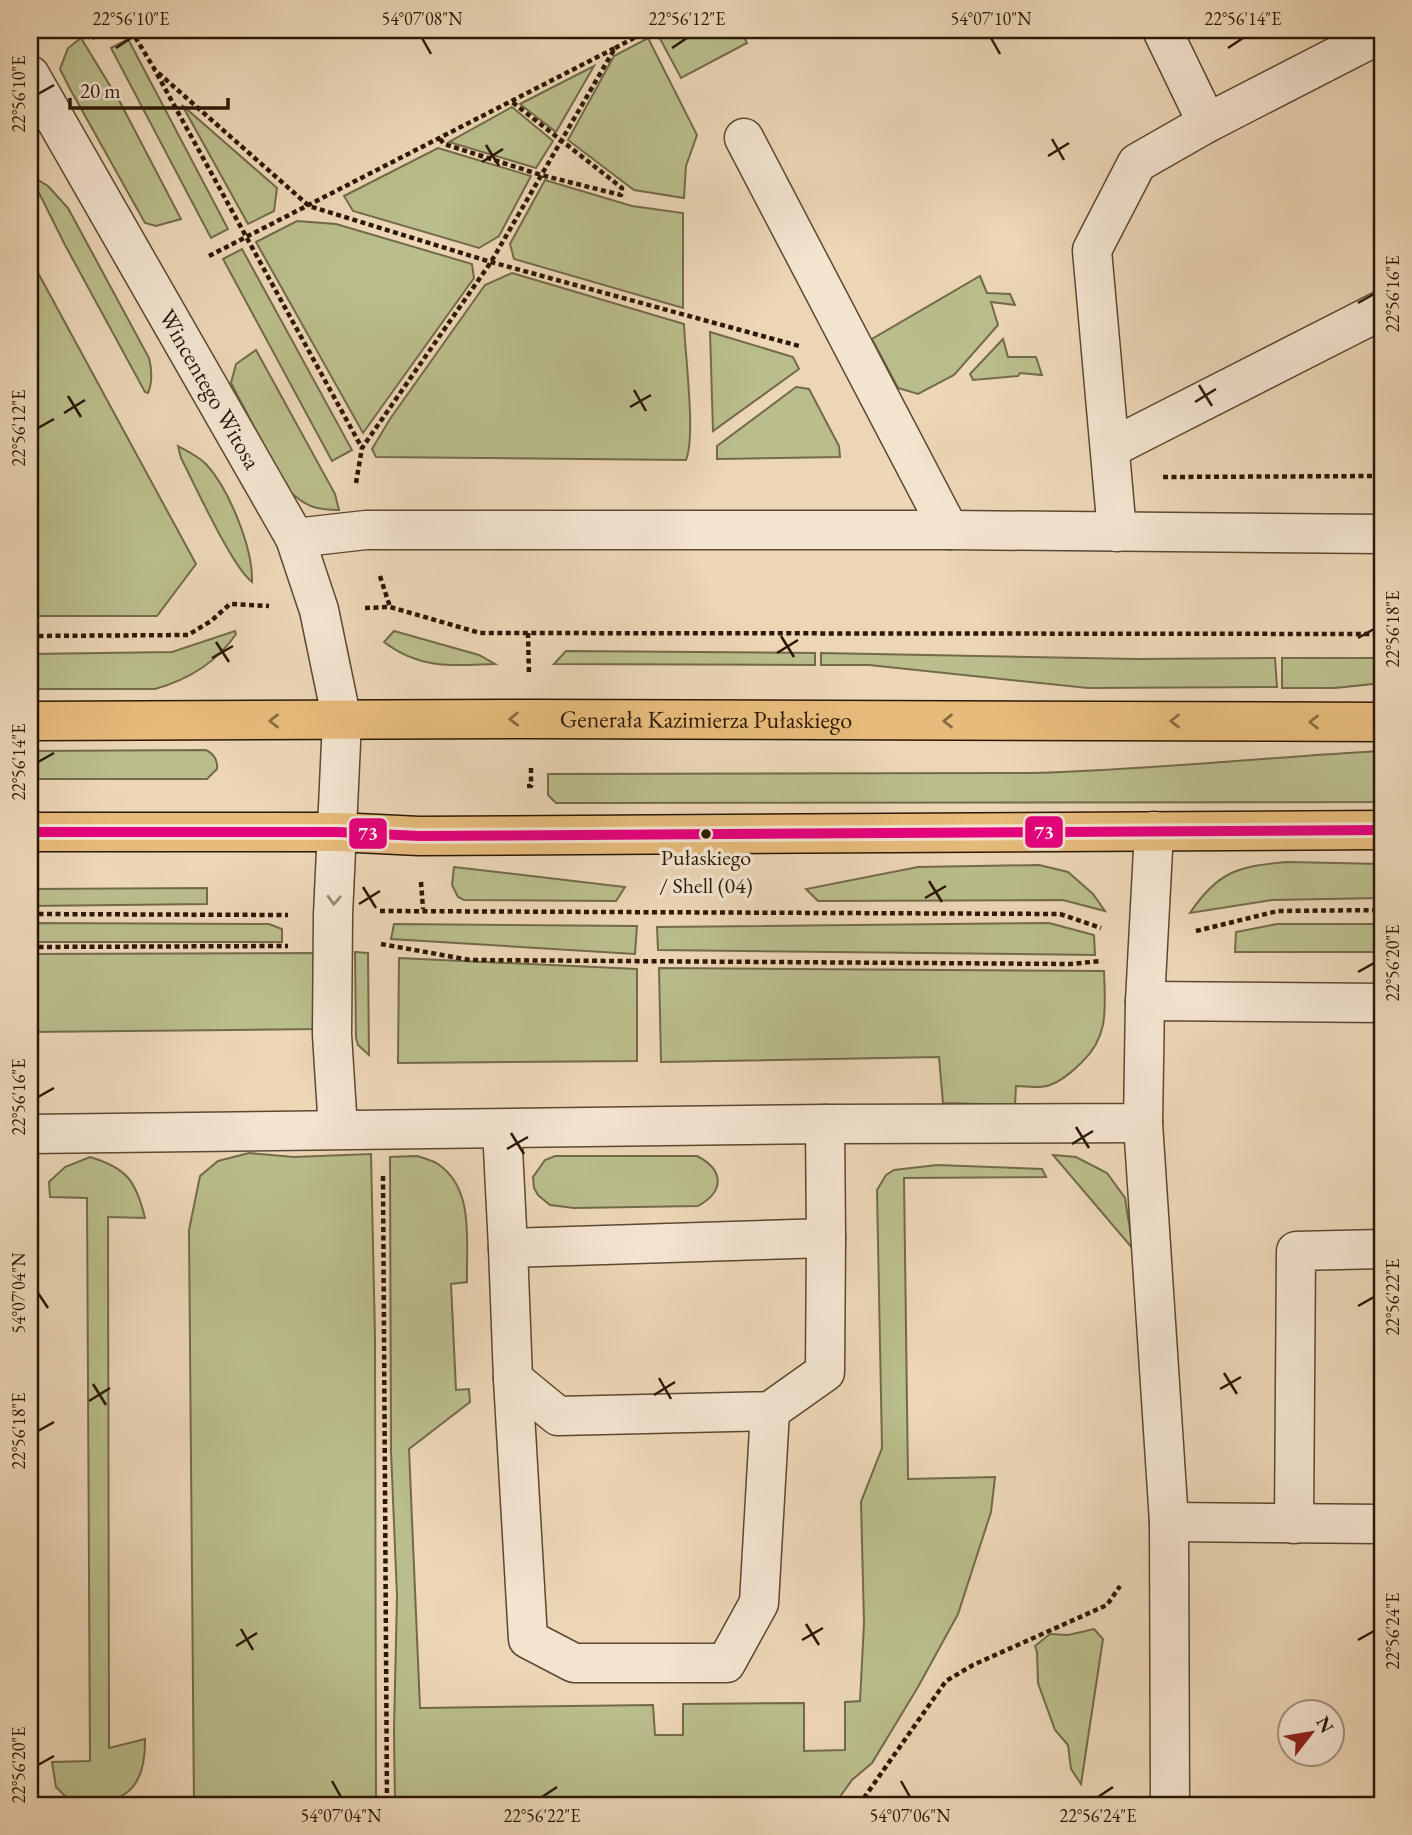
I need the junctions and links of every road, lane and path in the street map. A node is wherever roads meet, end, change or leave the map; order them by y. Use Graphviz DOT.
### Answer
graph roads {
  1 [pos="105,30"];
  2 [pos="131,30"];
  3 [pos="649,30"];
  4 [pos="1162,30"];
  5 [pos="1382,33"];
  6 [pos="92,38"];
  7 [pos="615,48"];
  8 [pos="155,70"];
  9 [pos="34,94"];
  10 [pos="511,101"];
  11 [pos="1207,122"];
  12 [pos="439,138"];
  13 [pos="744,138"];
  14 [pos="562,140"];
  15 [pos="541,175"];
  16 [pos="309,206"];
  17 [pos="246,237"];
  18 [pos="209,256"];
  19 [pos="491,262"];
  20 [pos="1382,310"];
  21 [pos="863,363"];
  22 [pos="1112,462"];
  23 [pos="1382,476"];
  24 [pos="949,530"];
  25 [pos="1117,532"];
  26 [pos="1382,534"];
  27 [pos="295,538"];
  28 [pos="319,610"];
  29 [pos="528,633"];
  30 [pos="1382,634"];
  31 [pos="30,636"];
  32 [pos="530,719"];
  33 [pos="30,721"];
  34 [pos="342,721"];
  35 [pos="1382,722"];
  36 [pos="517,786"];
  37 [pos="1382,830"];
  38 [pos="1154,831"];
  39 [pos="30,832"];
  40 [pos="337,832"];
  41 [pos="419,836"];
  42 [pos="422,909"];
  43 [pos="1382,910"];
  44 [pos="30,914"];
  45 [pos="333,930"];
  46 [pos="30,947"];
  47 [pos="1149,947"];
  48 [pos="1145,1001"];
  49 [pos="1382,1003"];
  50 [pos="1143,1123"];
  51 [pos="825,1124"];
  52 [pos="383,1128"];
  53 [pos="338,1129"];
  54 [pos="502,1129"];
  55 [pos="30,1134"];
  56 [pos="826,1238"];
  57 [pos="508,1248"];
  58 [pos="1382,1250"];
  59 [pos="513,1379"];
  60 [pos="770,1411"];
  61 [pos="1169,1522"];
  62 [pos="1294,1524"];
  63 [pos="1382,1524"];
  64 [pos="1122,1584"];
  65 [pos="387,1805"];
  66 [pos="859,1805"];
  67 [pos="1170,1805"];
  1 -- 6 [label="path"];
  2 -- 8 [label="path"];
  3 -- 7 [label="path"];
  4 -- 11 [label="street"];
  5 -- 11 [label="street"];
  7 -- 10 [label="path"];
  7 -- 14 [label="path"];
  8 -- 16 [label="path"];
  8 -- 17 [label="path"];
  9 -- 27 [label="street, Wincentego Witosa"];
  10 -- 12 [label="path"];
  10 -- 14 [label="path"];
  11 -- 22 [label="street"];
  12 -- 15 [label="path"];
  12 -- 16 [label="path"];
  13 -- 21 [label="street"];
  14 -- 15 [label="path"];
  14 -- 15 [label="path"];
  15 -- 19 [label="path"];
  16 -- 17 [label="path"];
  16 -- 19 [label="path"];
  17 -- 18 [label="path"];
  17 -- 19 [label="path"];
  19 -- 21 [label="path"];
  20 -- 22 [label="street"];
  21 -- 24 [label="street"];
  22 -- 23 [label="path"];
  22 -- 25 [label="street"];
  24 -- 25 [label="street"];
  24 -- 27 [label="street"];
  25 -- 26 [label="street"];
  27 -- 28 [label="street, Wincentego Witosa"];
  28 -- 29 [label="path"];
  28 -- 31 [label="path"];
  28 -- 34 [label="street, Wincentego Witosa"];
  29 -- 30 [label="path"];
  29 -- 32 [label="path"];
  32 -- 34 [label="main road, Generała Kazimierza Pułaskiego, one-way"];
  35 -- 32 [label="main road, Generała Kazimierza Pułaskiego, one-way"];
  32 -- 36 [label="path"];
  34 -- 33 [label="main road, Generała Kazimierza Pułaskiego, one-way"];
  34 -- 40 [label="street, Wincentego Witosa"];
  37 -- 38 [label="main road"];
  38 -- 41 [label="main road"];
  38 -- 47 [label="street"];
  39 -- 40 [label="main road"];
  40 -- 41 [label="main road"];
  40 -- 45 [label="street, Wincentego Witosa, one-way"];
  41 -- 42 [label="path"];
  42 -- 45 [label="path"];
  42 -- 47 [label="path"];
  43 -- 47 [label="path"];
  44 -- 45 [label="path"];
  45 -- 46 [label="path"];
  45 -- 47 [label="path"];
  45 -- 53 [label="street, Wincentego Witosa"];
  47 -- 48 [label="street"];
  48 -- 49 [label="street"];
  48 -- 50 [label="street"];
  50 -- 51 [label="street"];
  50 -- 61 [label="street"];
  51 -- 54 [label="street"];
  51 -- 56 [label="street"];
  52 -- 53 [label="street"];
  52 -- 54 [label="street"];
  52 -- 65 [label="path"];
  53 -- 55 [label="street"];
  54 -- 57 [label="street"];
  56 -- 57 [label="street"];
  56 -- 60 [label="street"];
  57 -- 59 [label="street"];
  58 -- 62 [label="street"];
  59 -- 60 [label="street"];
  59 -- 60 [label="street"];
  61 -- 62 [label="street"];
  61 -- 67 [label="street"];
  62 -- 63 [label="street"];
  64 -- 66 [label="path"];
}
